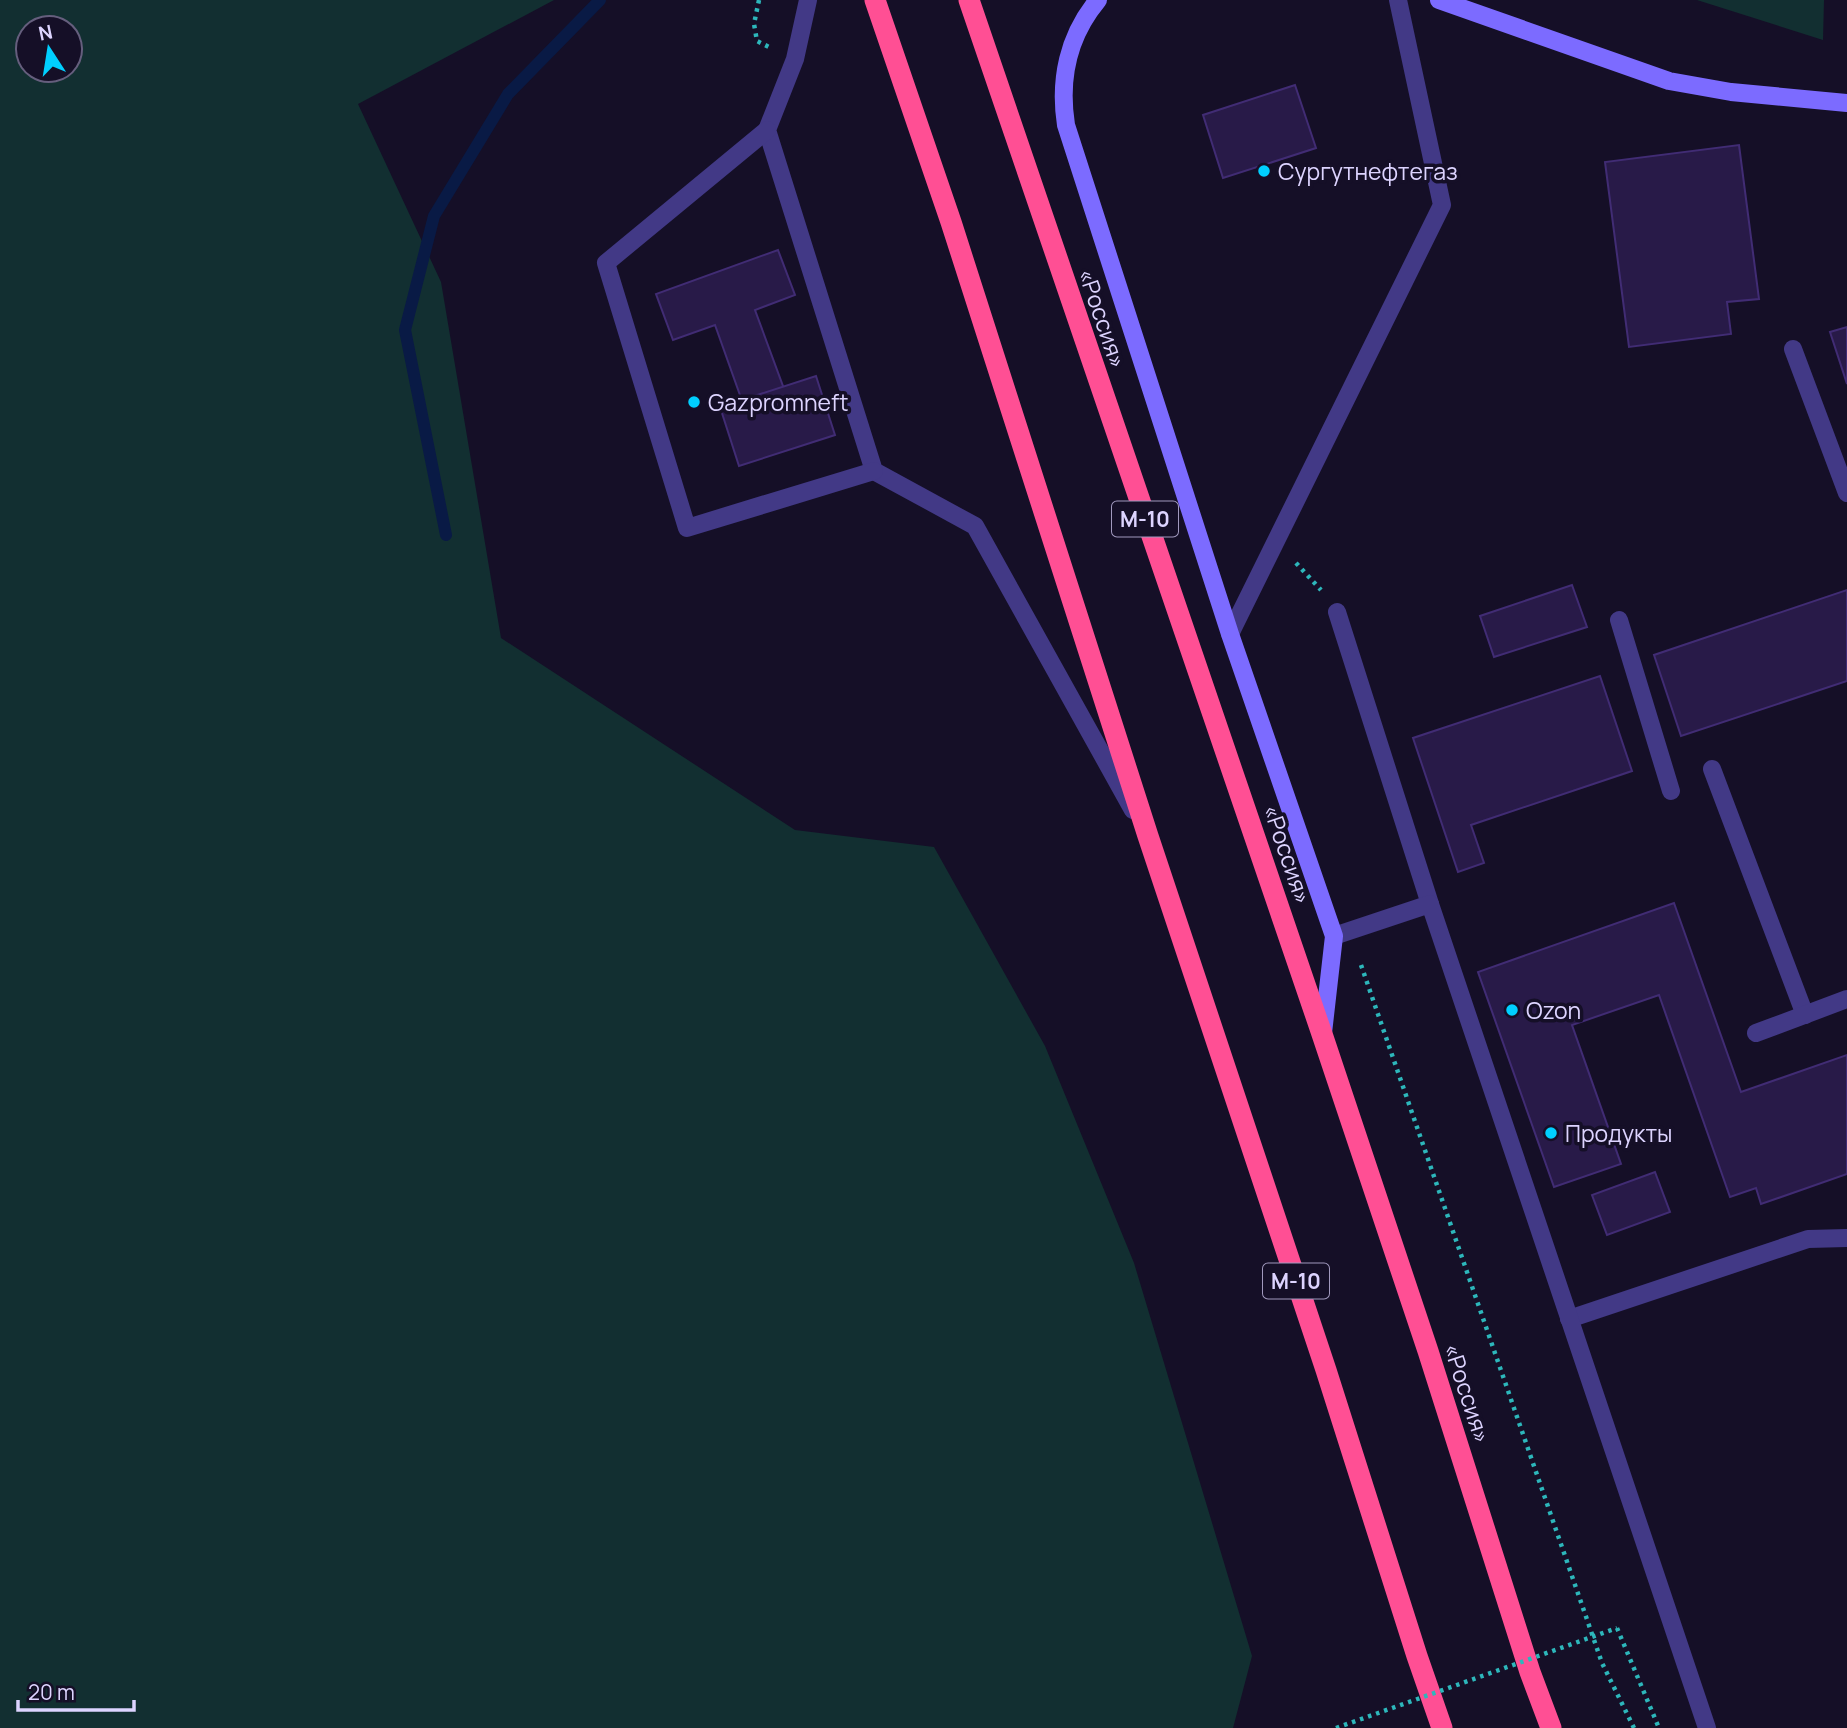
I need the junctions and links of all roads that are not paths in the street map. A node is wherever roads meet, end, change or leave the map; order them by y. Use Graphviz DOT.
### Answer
graph roads {
  1 [pos="808,0"];
  2 [pos="875,0"];
  3 [pos="969,0"];
  4 [pos="1098,0"];
  5 [pos="1398,0"];
  6 [pos="1439,0"];
  7 [pos="1847,103"];
  8 [pos="767,130"];
  9 [pos="1793,349"];
  10 [pos="874,471"];
  11 [pos="1847,493"];
  12 [pos="1337,612"];
  13 [pos="1619,620"];
  14 [pos="1230,634"];
  15 [pos="1712,769"];
  16 [pos="1671,791"];
  17 [pos="1148,836"];
  18 [pos="1430,904"];
  19 [pos="1341,934"];
  20 [pos="1847,999"];
  21 [pos="1805,1015"];
  22 [pos="1756,1033"];
  23 [pos="1322,1037"];
  24 [pos="1847,1238"];
  25 [pos="1569,1319"];
  26 [pos="1442,1728"];
  27 [pos="1551,1728"];
  28 [pos="1707,1728"];
  1 -- 8 [label="street"];
  2 -- 17 [label="highway, М-10"];
  3 -- 23 [label="highway, «Россия» / М-10"];
  4 -- 14 [label="street"];
  5 -- 14 [label="street"];
  6 -- 7 [label="street"];
  8 -- 10 [label="street"];
  8 -- 10 [label="street"];
  9 -- 11 [label="street"];
  10 -- 17 [label="street"];
  12 -- 18 [label="street"];
  13 -- 16 [label="street"];
  14 -- 19 [label="street"];
  15 -- 21 [label="street"];
  17 -- 26 [label="highway, М-10"];
  18 -- 19 [label="street"];
  18 -- 25 [label="street"];
  19 -- 23 [label="street"];
  20 -- 21 [label="street"];
  21 -- 22 [label="street"];
  23 -- 27 [label="highway, «Россия» / М-10"];
  24 -- 25 [label="street"];
  25 -- 28 [label="street"];
}
